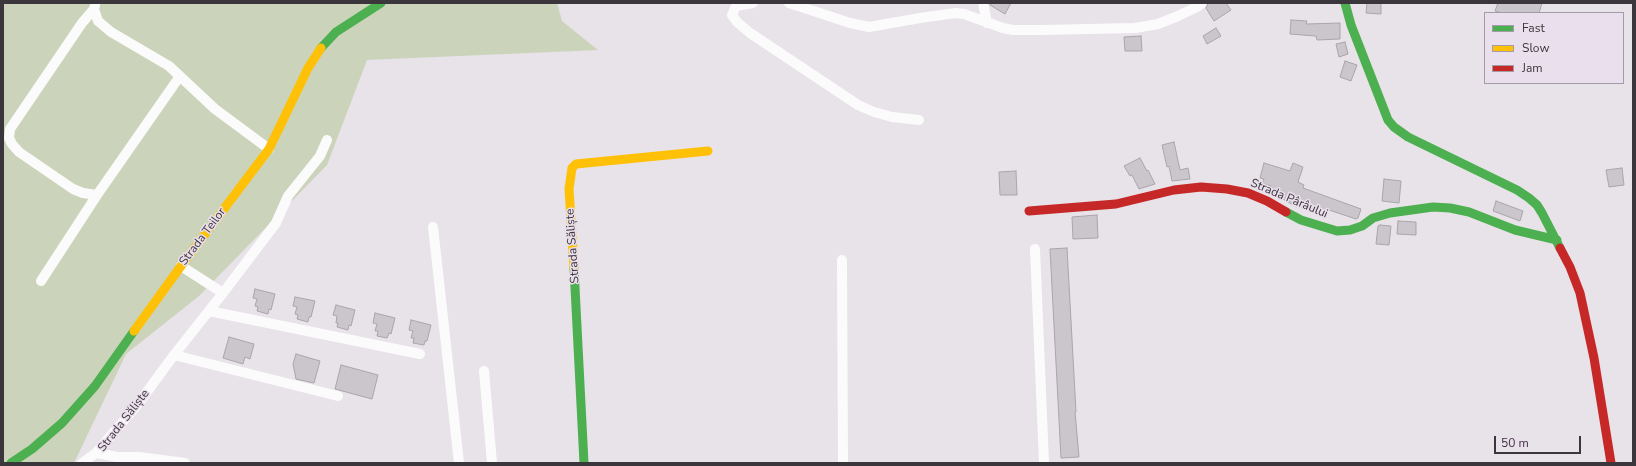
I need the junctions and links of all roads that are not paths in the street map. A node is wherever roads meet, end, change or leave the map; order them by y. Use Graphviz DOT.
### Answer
graph roads {
  1 [pos="381,3"];
  2 [pos="753,3"];
  3 [pos="789,3"];
  4 [pos="983,3"];
  5 [pos="1202,3"];
  6 [pos="1344,3"];
  7 [pos="95,6"];
  8 [pos="987,22"];
  9 [pos="180,76"];
  10 [pos="919,120"];
  11 [pos="327,140"];
  12 [pos="269,149"];
  13 [pos="708,151"];
  14 [pos="97,195"];
  15 [pos="1029,211"];
  16 [pos="433,227"];
  17 [pos="1557,240"];
  18 [pos="1035,249"];
  19 [pos="842,260"];
  20 [pos="181,266"];
  21 [pos="41,281"];
  22 [pos="223,293"];
  23 [pos="209,311"];
  24 [pos="420,354"];
  25 [pos="174,355"];
  26 [pos="484,371"];
  27 [pos="338,396"];
  28 [pos="96,453"];
  29 [pos="11,463"];
  30 [pos="82,463"];
  31 [pos="185,463"];
  32 [pos="459,463"];
  33 [pos="492,463"];
  34 [pos="584,463"];
  35 [pos="843,463"];
  36 [pos="1044,463"];
  37 [pos="1611,463"];
  1 -- 12 [label="street, Strada Teilor"];
  2 -- 10 [label="street"];
  3 -- 8 [label="street"];
  4 -- 8 [label="street"];
  5 -- 8 [label="street"];
  6 -- 17 [label="street"];
  7 -- 9 [label="street"];
  7 -- 14 [label="street"];
  9 -- 12 [label="street"];
  9 -- 14 [label="street"];
  11 -- 22 [label="street, Strada Săliște"];
  12 -- 20 [label="street, Strada Teilor"];
  13 -- 34 [label="street, Strada Săliște"];
  14 -- 21 [label="street"];
  15 -- 17 [label="street, Strada Pârâului"];
  16 -- 32 [label="street"];
  17 -- 37 [label="street"];
  18 -- 36 [label="street"];
  19 -- 35 [label="street"];
  20 -- 22 [label="street"];
  20 -- 29 [label="street, Strada Teilor"];
  22 -- 23 [label="street, Strada Săliște"];
  23 -- 24 [label="street"];
  23 -- 25 [label="street, Strada Săliște"];
  25 -- 27 [label="street"];
  25 -- 28 [label="street, Strada Săliște"];
  26 -- 33 [label="street"];
  28 -- 30 [label="street"];
  28 -- 31 [label="street, Strada Săliște"];
}
